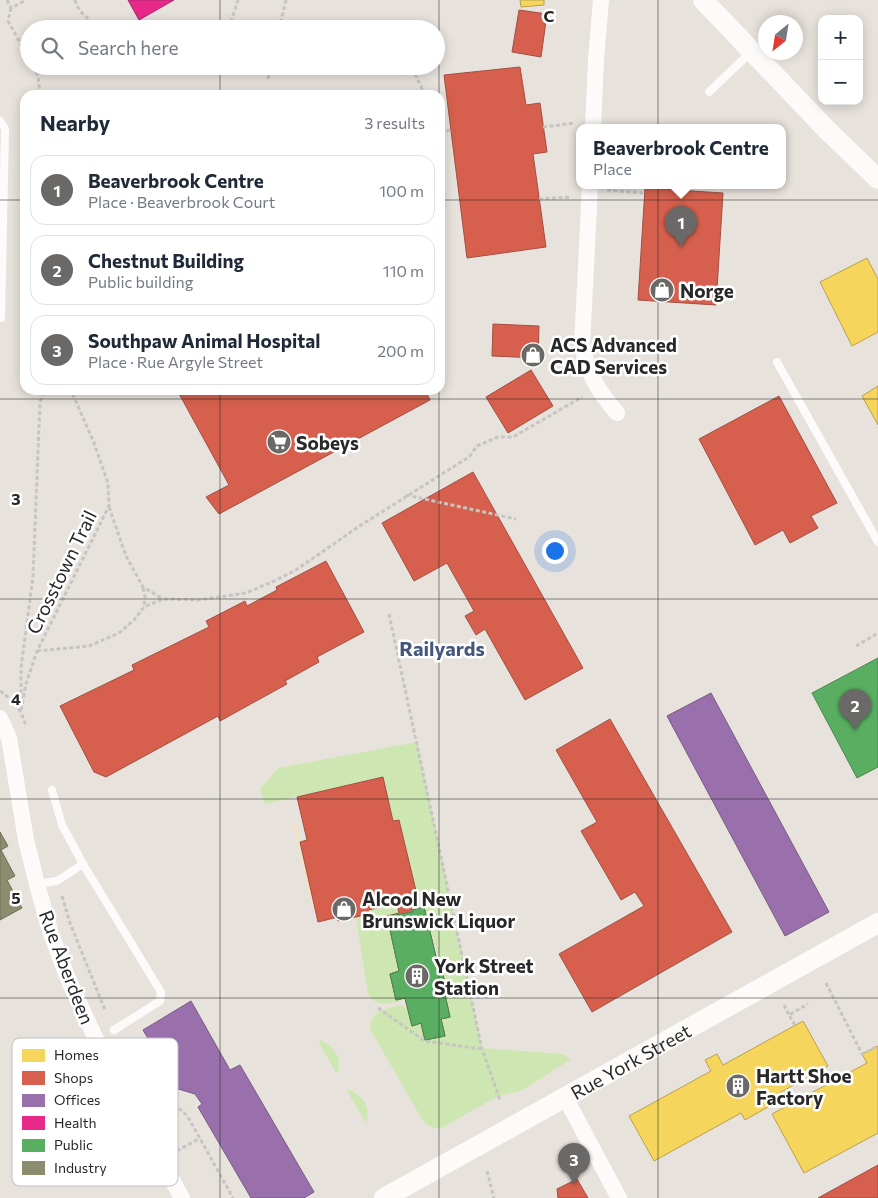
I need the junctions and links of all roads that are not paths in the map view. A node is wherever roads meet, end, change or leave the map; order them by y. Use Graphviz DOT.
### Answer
graph roads {
  1 [pos="601,0"];
  2 [pos="703,0"];
  3 [pos="751,52"];
  4 [pos="709,92"];
  5 [pos="0,121"];
  6 [pos="593,124"];
  7 [pos="878,179"];
  8 [pos="590,191"];
  9 [pos="1,318"];
  10 [pos="777,362"];
  11 [pos="617,413"];
  12 [pos="878,542"];
  13 [pos="0,718"];
  14 [pos="52,790"];
  15 [pos="83,864"];
  16 [pos="37,884"];
  17 [pos="878,923"];
  18 [pos="114,1030"];
  19 [pos="96,1038"];
  20 [pos="565,1097"];
  21 [pos="175,1186"];
  22 [pos="182,1198"];
  23 [pos="384,1198"];
  24 [pos="619,1198"];
  1 -- 6 [label="street"];
  2 -- 3 [label="street"];
  3 -- 4 [label="lane"];
  3 -- 7 [label="street"];
  5 -- 9 [label="lane"];
  8 -- 11 [label="street"];
  10 -- 12 [label="lane"];
  13 -- 16 [label="street, Rue Aberdeen"];
  14 -- 15 [label="lane"];
  15 -- 16 [label="lane"];
  15 -- 18 [label="lane"];
  16 -- 19 [label="street, Rue Aberdeen"];
  17 -- 20 [label="street, Rue York Street"];
  20 -- 23 [label="street, Rue York Street"];
  20 -- 24 [label="street"];
  21 -- 22 [label="street, Rue Aberdeen"];
}
